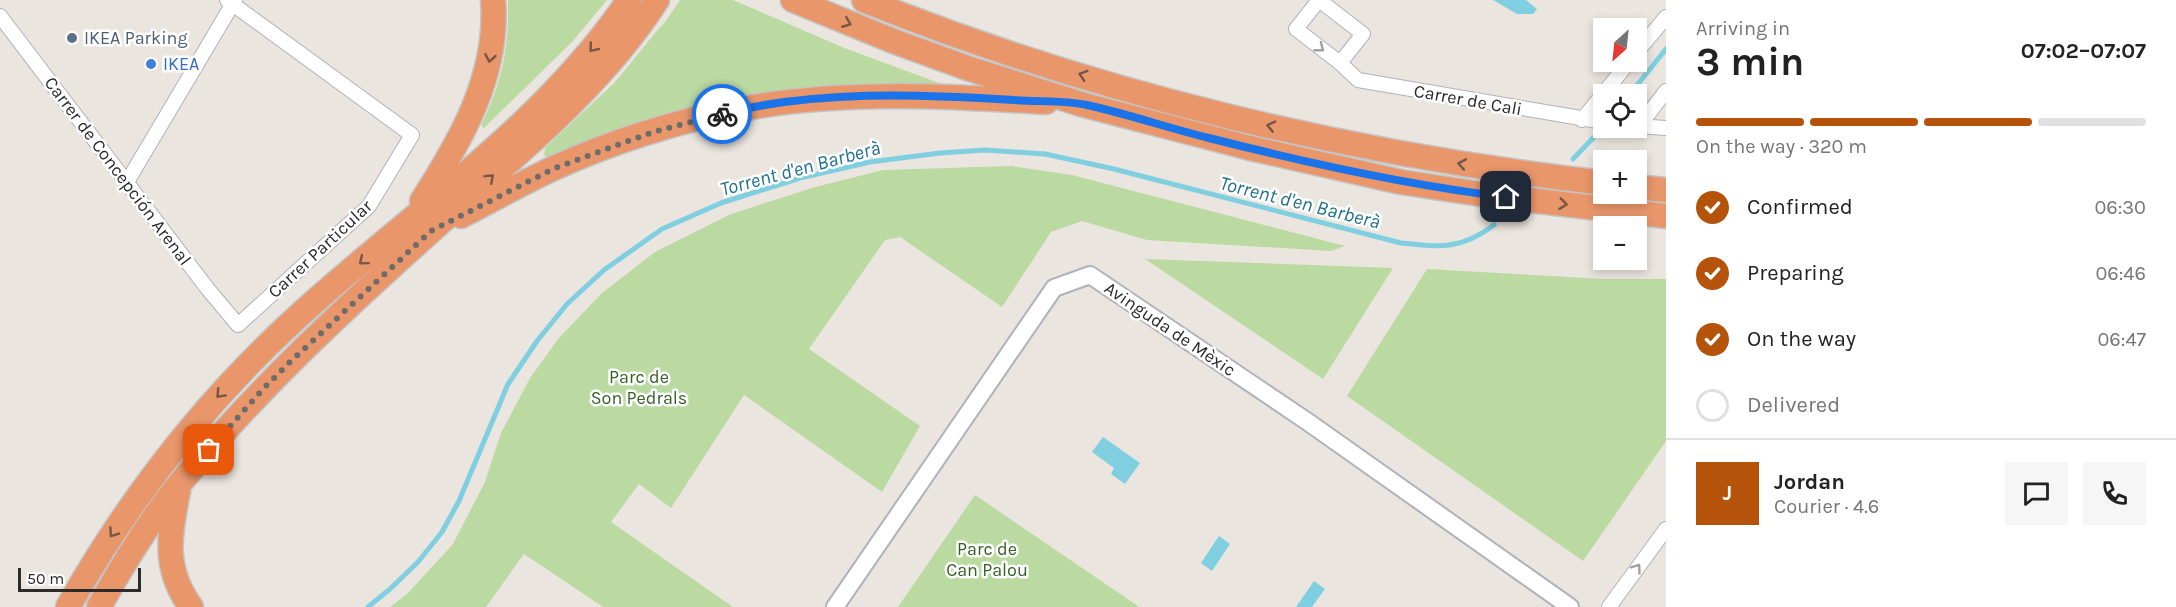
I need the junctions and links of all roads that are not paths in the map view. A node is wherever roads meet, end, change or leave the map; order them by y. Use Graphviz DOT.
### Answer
graph roads {
  1 [pos="493,0"];
  2 [pos="793,0"];
  3 [pos="864,0"];
  4 [pos="1319,0"];
  5 [pos="231,2"];
  6 [pos="640,4"];
  7 [pos="0,16"];
  8 [pos="1666,16"];
  9 [pos="1647,39"];
  10 [pos="1340,63"];
  11 [pos="1621,72"];
  12 [pos="1666,91"];
  13 [pos="1084,105"];
  14 [pos="1647,114"];
  15 [pos="1582,120"];
  16 [pos="1593,121"];
  17 [pos="1647,127"];
  18 [pos="1666,128"];
  19 [pos="127,182"];
  20 [pos="1593,182"];
  21 [pos="1647,188"];
  22 [pos="1666,190"];
  23 [pos="1666,216"];
  24 [pos="407,223"];
  25 [pos="431,231"];
  26 [pos="238,325"];
  27 [pos="180,483"];
  28 [pos="1666,529"];
  29 [pos="123,565"];
  30 [pos="68,607"];
  31 [pos="99,607"];
  32 [pos="107,607"];
  33 [pos="191,607"];
  34 [pos="835,607"];
  35 [pos="1570,607"];
  36 [pos="1609,607"];
  1 -- 24 [label="highway, one-way"];
  2 -- 13 [label="highway, one-way"];
  20 -- 3 [label="highway, one-way"];
  4 -- 10 [label="street"];
  4 -- 10 [label="street, Carrer de Cali, one-way"];
  5 -- 19 [label="street"];
  5 -- 26 [label="street, Carrer Particular"];
  6 -- 24 [label="highway, one-way"];
  25 -- 6 [label="highway, one-way"];
  7 -- 19 [label="street, Carrer de Concepción Arenal"];
  8 -- 9 [label="street"];
  10 -- 15 [label="street, Carrer de Cali"];
  11 -- 15 [label="street"];
  12 -- 14 [label="street"];
  13 -- 23 [label="highway, one-way"];
  13 -- 25 [label="highway"];
  15 -- 16 [label="street, Carrer de Cali"];
  17 -- 18 [label="street"];
  19 -- 26 [label="street, Carrer de Concepción Arenal"];
  21 -- 22 [label="highway"];
  24 -- 30 [label="highway, one-way"];
  25 -- 27 [label="highway"];
  27 -- 29 [label="highway"];
  27 -- 33 [label="highway"];
  36 -- 28 [label="street, one-way"];
  29 -- 31 [label="highway"];
  29 -- 32 [label="highway"];
  34 -- 35 [label="street, Avinguda de Mèxic"];
}
